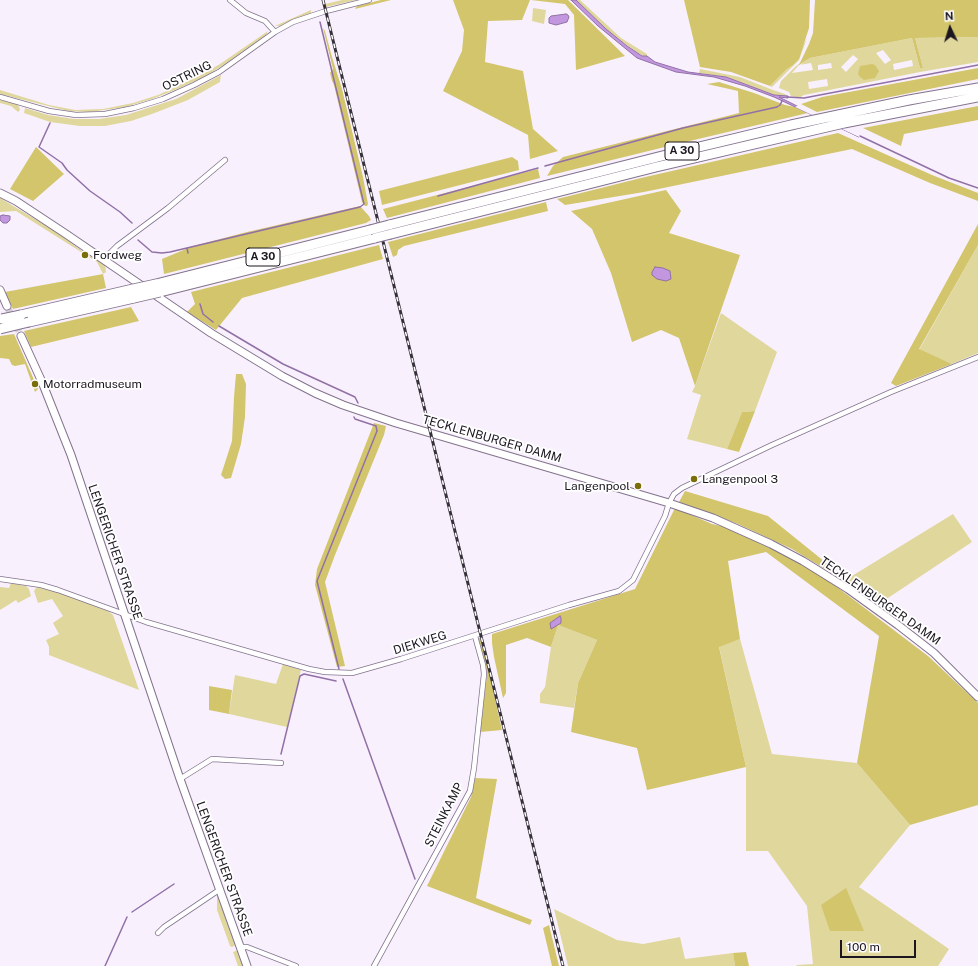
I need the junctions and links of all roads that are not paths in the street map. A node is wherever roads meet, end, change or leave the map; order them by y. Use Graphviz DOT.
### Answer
graph roads {
  1 [pos="230,0"];
  2 [pos="369,0"];
  3 [pos="275,32"];
  4 [pos="978,88"];
  5 [pos="0,97"];
  6 [pos="978,97"];
  7 [pos="225,160"];
  8 [pos="0,193"];
  9 [pos="390,230"];
  10 [pos="104,259"];
  11 [pos="0,290"];
  12 [pos="133,294"];
  13 [pos="7,306"];
  14 [pos="1,319"];
  15 [pos="0,329"];
  16 [pos="21,336"];
  17 [pos="978,357"];
  18 [pos="669,503"];
  19 [pos="0,579"];
  20 [pos="125,614"];
  21 [pos="475,636"];
  22 [pos="978,697"];
  23 [pos="281,763"];
  24 [pos="180,778"];
  25 [pos="219,890"];
  26 [pos="158,934"];
  27 [pos="240,947"];
  28 [pos="247,966"];
  29 [pos="296,966"];
  30 [pos="374,966"];
  1 -- 3 [label="street"];
  2 -- 3 [label="street, OSTRING"];
  3 -- 5 [label="street, OSTRING"];
  4 -- 9 [label="highway, A 30"];
  6 -- 9 [label="highway, A 30"];
  7 -- 10 [label="street"];
  8 -- 10 [label="main road, TECKLENBURGER DAMM"];
  9 -- 12 [label="highway, A 30, bridge"];
  10 -- 18 [label="main road, TECKLENBURGER DAMM"];
  11 -- 13 [label="main road"];
  12 -- 14 [label="highway, A 30, bridge"];
  12 -- 15 [label="highway, A 30, bridge"];
  16 -- 20 [label="main road, LENGERICHER STRASSE"];
  17 -- 18 [label="street"];
  18 -- 21 [label="street, DIEKWEG"];
  18 -- 22 [label="main road, TECKLENBURGER DAMM"];
  19 -- 20 [label="street, DIEKWEG"];
  20 -- 21 [label="street, DIEKWEG"];
  20 -- 24 [label="main road, LENGERICHER STRASSE"];
  21 -- 30 [label="street, STEINKAMP"];
  23 -- 24 [label="street"];
  24 -- 25 [label="main road, LENGERICHER STRASSE"];
  25 -- 26 [label="street"];
  25 -- 27 [label="main road, LENGERICHER STRASSE"];
  27 -- 28 [label="main road, LENGERICHER STRASSE"];
  27 -- 29 [label="street"];
}
